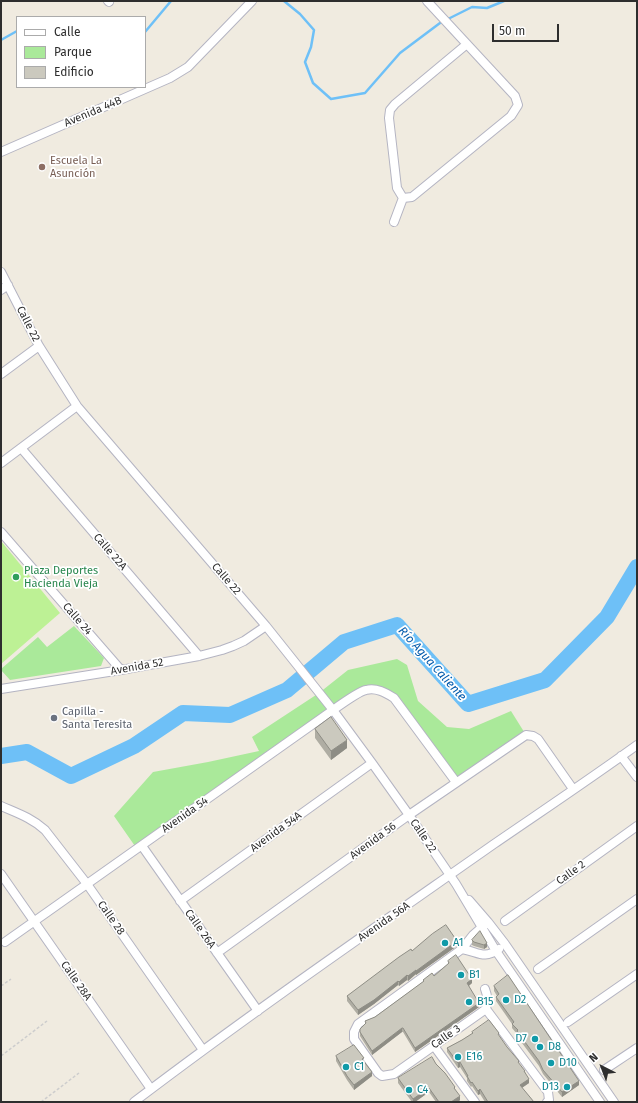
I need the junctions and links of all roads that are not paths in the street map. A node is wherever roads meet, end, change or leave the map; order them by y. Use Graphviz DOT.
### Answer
graph roads {
  1 [pos="252,1"];
  2 [pos="427,1"];
  3 [pos="467,44"];
  4 [pos="1,152"];
  5 [pos="403,198"];
  6 [pos="394,222"];
  7 [pos="1,272"];
  8 [pos="8,285"];
  9 [pos="1,290"];
  10 [pos="39,346"];
  11 [pos="1,374"];
  12 [pos="77,406"];
  13 [pos="21,448"];
  14 [pos="1,463"];
  15 [pos="1,532"];
  16 [pos="266,626"];
  17 [pos="199,656"];
  18 [pos="121,670"];
  19 [pos="1,680"];
  20 [pos="4,689"];
  21 [pos="333,710"];
  22 [pos="637,745"];
  23 [pos="621,756"];
  24 [pos="372,763"];
  25 [pos="637,777"];
  26 [pos="456,782"];
  27 [pos="573,789"];
  28 [pos="1,806"];
  29 [pos="409,815"];
  30 [pos="637,826"];
  31 [pos="142,846"];
  32 [pos="1,874"];
  33 [pos="450,875"];
  34 [pos="87,884"];
  35 [pos="456,884"];
  36 [pos="637,899"];
  37 [pos="180,901"];
  38 [pos="505,920"];
  39 [pos="35,921"];
  40 [pos="488,922"];
  41 [pos="481,928"];
  42 [pos="5,942"];
  43 [pos="505,944"];
  44 [pos="462,949"];
  45 [pos="496,951"];
  46 [pos="217,953"];
  47 [pos="538,969"];
  48 [pos="637,974"];
  49 [pos="484,989"];
  50 [pos="486,1009"];
  51 [pos="258,1011"];
  52 [pos="568,1022"];
  53 [pos="434,1046"];
  54 [pos="637,1048"];
  55 [pos="203,1050"];
  56 [pos="604,1070"];
  57 [pos="151,1089"];
  58 [pos="548,1101"];
  59 [pos="134,1102"];
  60 [pos="475,1102"];
  61 [pos="600,1102"];
  62 [pos="614,1102"];
  1 -- 4 [label="street, Avenida 44B"];
  2 -- 3 [label="street"];
  3 -- 5 [label="street"];
  3 -- 5 [label="street"];
  5 -- 6 [label="street"];
  7 -- 8 [label="street, Calle 22"];
  8 -- 9 [label="street"];
  8 -- 10 [label="street, Calle 22"];
  10 -- 11 [label="street"];
  10 -- 12 [label="street, Calle 22"];
  12 -- 13 [label="street"];
  12 -- 16 [label="street, Calle 22"];
  13 -- 14 [label="street"];
  13 -- 17 [label="street, Calle 22A"];
  15 -- 18 [label="street, Calle 24"];
  16 -- 17 [label="street, Avenida 52"];
  16 -- 21 [label="street, Calle 22"];
  17 -- 18 [label="street, Avenida 52"];
  18 -- 20 [label="street, Avenida 52"];
  19 -- 20 [label="street"];
  21 -- 24 [label="street, Calle 22"];
  21 -- 26 [label="street, Avenida 54"];
  21 -- 31 [label="street, Avenida 54"];
  22 -- 23 [label="street, Avenida 56A"];
  23 -- 25 [label="street"];
  23 -- 27 [label="street, Avenida 56A"];
  24 -- 29 [label="street, Calle 22"];
  24 -- 37 [label="street, Avenida 54A"];
  26 -- 27 [label="street, Avenida 56"];
  26 -- 29 [label="street, Avenida 56"];
  27 -- 33 [label="street, Avenida 56A"];
  28 -- 34 [label="street, Calle 28"];
  29 -- 33 [label="street, Calle 22"];
  29 -- 46 [label="street, Avenida 56"];
  30 -- 38 [label="street, Calle 2"];
  31 -- 34 [label="street, Avenida 54"];
  31 -- 37 [label="street, Calle 26A"];
  32 -- 39 [label="street, Calle 28A"];
  33 -- 35 [label="street, Calle 22"];
  33 -- 51 [label="street, Avenida 56A"];
  34 -- 39 [label="street, Avenida 54"];
  34 -- 55 [label="street, Calle 28"];
  35 -- 40 [label="street, Calle 22"];
  35 -- 41 [label="street, Calle 22"];
  36 -- 47 [label="street"];
  37 -- 46 [label="street, Calle 26A"];
  39 -- 42 [label="street, Avenida 54"];
  39 -- 57 [label="street, Calle 28A"];
  40 -- 41 [label="street"];
  40 -- 43 [label="street, Calle 22"];
  41 -- 44 [label="street"];
  41 -- 45 [label="street, Calle 22"];
  43 -- 45 [label="street"];
  43 -- 62 [label="street, Calle 22"];
  44 -- 45 [label="street"];
  44 -- 53 [label="street, Calle 3"];
  45 -- 61 [label="street, Calle 22"];
  46 -- 51 [label="street, Calle 26A"];
  48 -- 52 [label="street"];
  49 -- 50 [label="street"];
  50 -- 53 [label="street, Calle 3"];
  50 -- 58 [label="street"];
  51 -- 55 [label="street, Avenida 56A"];
  53 -- 60 [label="street"];
  54 -- 56 [label="street"];
  55 -- 57 [label="street, Avenida 56A"];
  57 -- 59 [label="street, Avenida 56A"];
}
